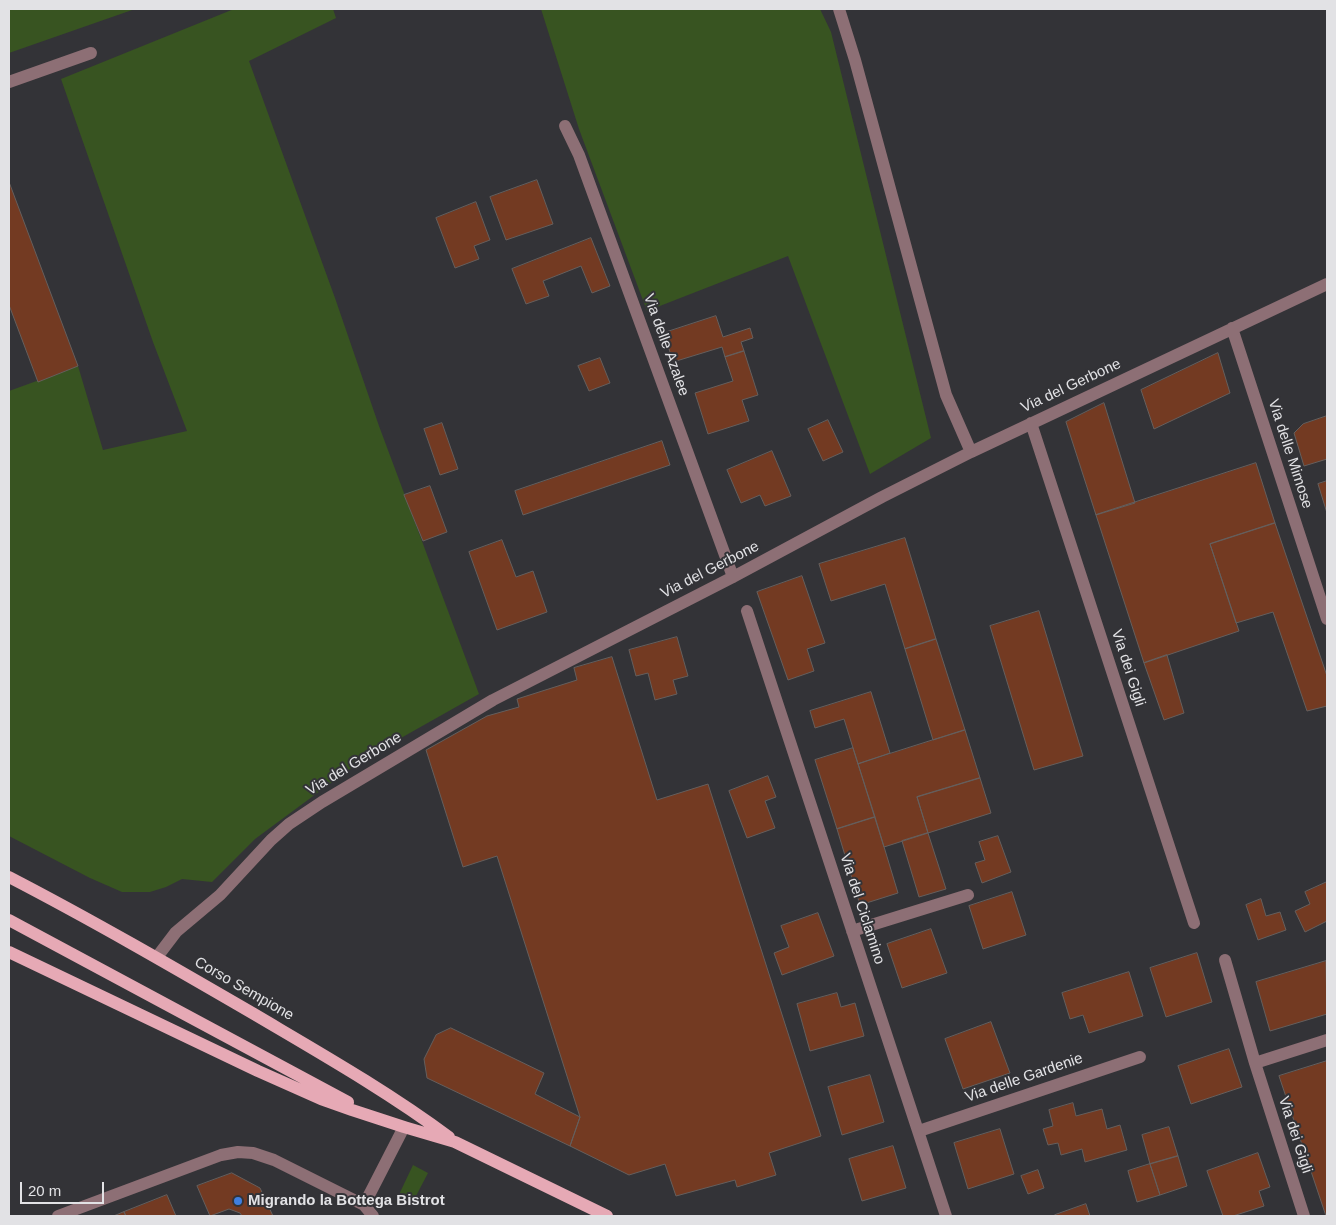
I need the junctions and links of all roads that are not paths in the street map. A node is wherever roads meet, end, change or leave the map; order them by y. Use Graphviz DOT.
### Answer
graph roads {
  1 [pos="839,9"];
  2 [pos="91,53"];
  3 [pos="9,82"];
  4 [pos="565,126"];
  5 [pos="1327,284"];
  6 [pos="1232,328"];
  7 [pos="1031,423"];
  8 [pos="971,452"];
  9 [pos="733,577"];
  10 [pos="747,611"];
  11 [pos="1327,619"];
  12 [pos="9,877"];
  13 [pos="968,895"];
  14 [pos="9,920"];
  15 [pos="1194,923"];
  16 [pos="852,931"];
  17 [pos="9,952"];
  18 [pos="157,957"];
  19 [pos="1224,960"];
  20 [pos="1327,1040"];
  21 [pos="1140,1057"];
  22 [pos="1255,1063"];
  23 [pos="380,1120"];
  24 [pos="404,1127"];
  25 [pos="919,1131"];
  26 [pos="455,1142"];
  27 [pos="364,1205"];
  28 [pos="58,1216"];
  29 [pos="373,1216"];
  30 [pos="607,1216"];
  31 [pos="946,1216"];
  32 [pos="1304,1216"];
  1 -- 8 [label="street"];
  2 -- 3 [label="street"];
  4 -- 9 [label="street, Via delle Azalee"];
  5 -- 6 [label="street, Via del Gerbone"];
  6 -- 7 [label="street, Via del Gerbone"];
  6 -- 11 [label="street, Via delle Mimose"];
  7 -- 8 [label="street, Via del Gerbone"];
  7 -- 15 [label="street, Via dei Gigli"];
  8 -- 9 [label="street, Via del Gerbone"];
  9 -- 18 [label="street, Via del Gerbone"];
  10 -- 16 [label="street, Via del Ciclamino"];
  12 -- 18 [label="main road, Corso Sempione"];
  13 -- 16 [label="street"];
  14 -- 23 [label="main road"];
  16 -- 25 [label="street, Via del Ciclamino"];
  17 -- 23 [label="main road, Corso Sempione"];
  18 -- 26 [label="main road, Corso Sempione"];
  19 -- 22 [label="street, Via dei Gigli"];
  20 -- 22 [label="street"];
  21 -- 25 [label="street, Via delle Gardenie"];
  22 -- 32 [label="street, Via dei Gigli"];
  23 -- 24 [label="main road, Corso Sempione"];
  24 -- 26 [label="main road, Corso Sempione"];
  24 -- 27 [label="street"];
  25 -- 31 [label="street, Via del Ciclamino"];
  26 -- 30 [label="main road, Corso Sempione"];
  27 -- 28 [label="street"];
  27 -- 29 [label="street"];
}
